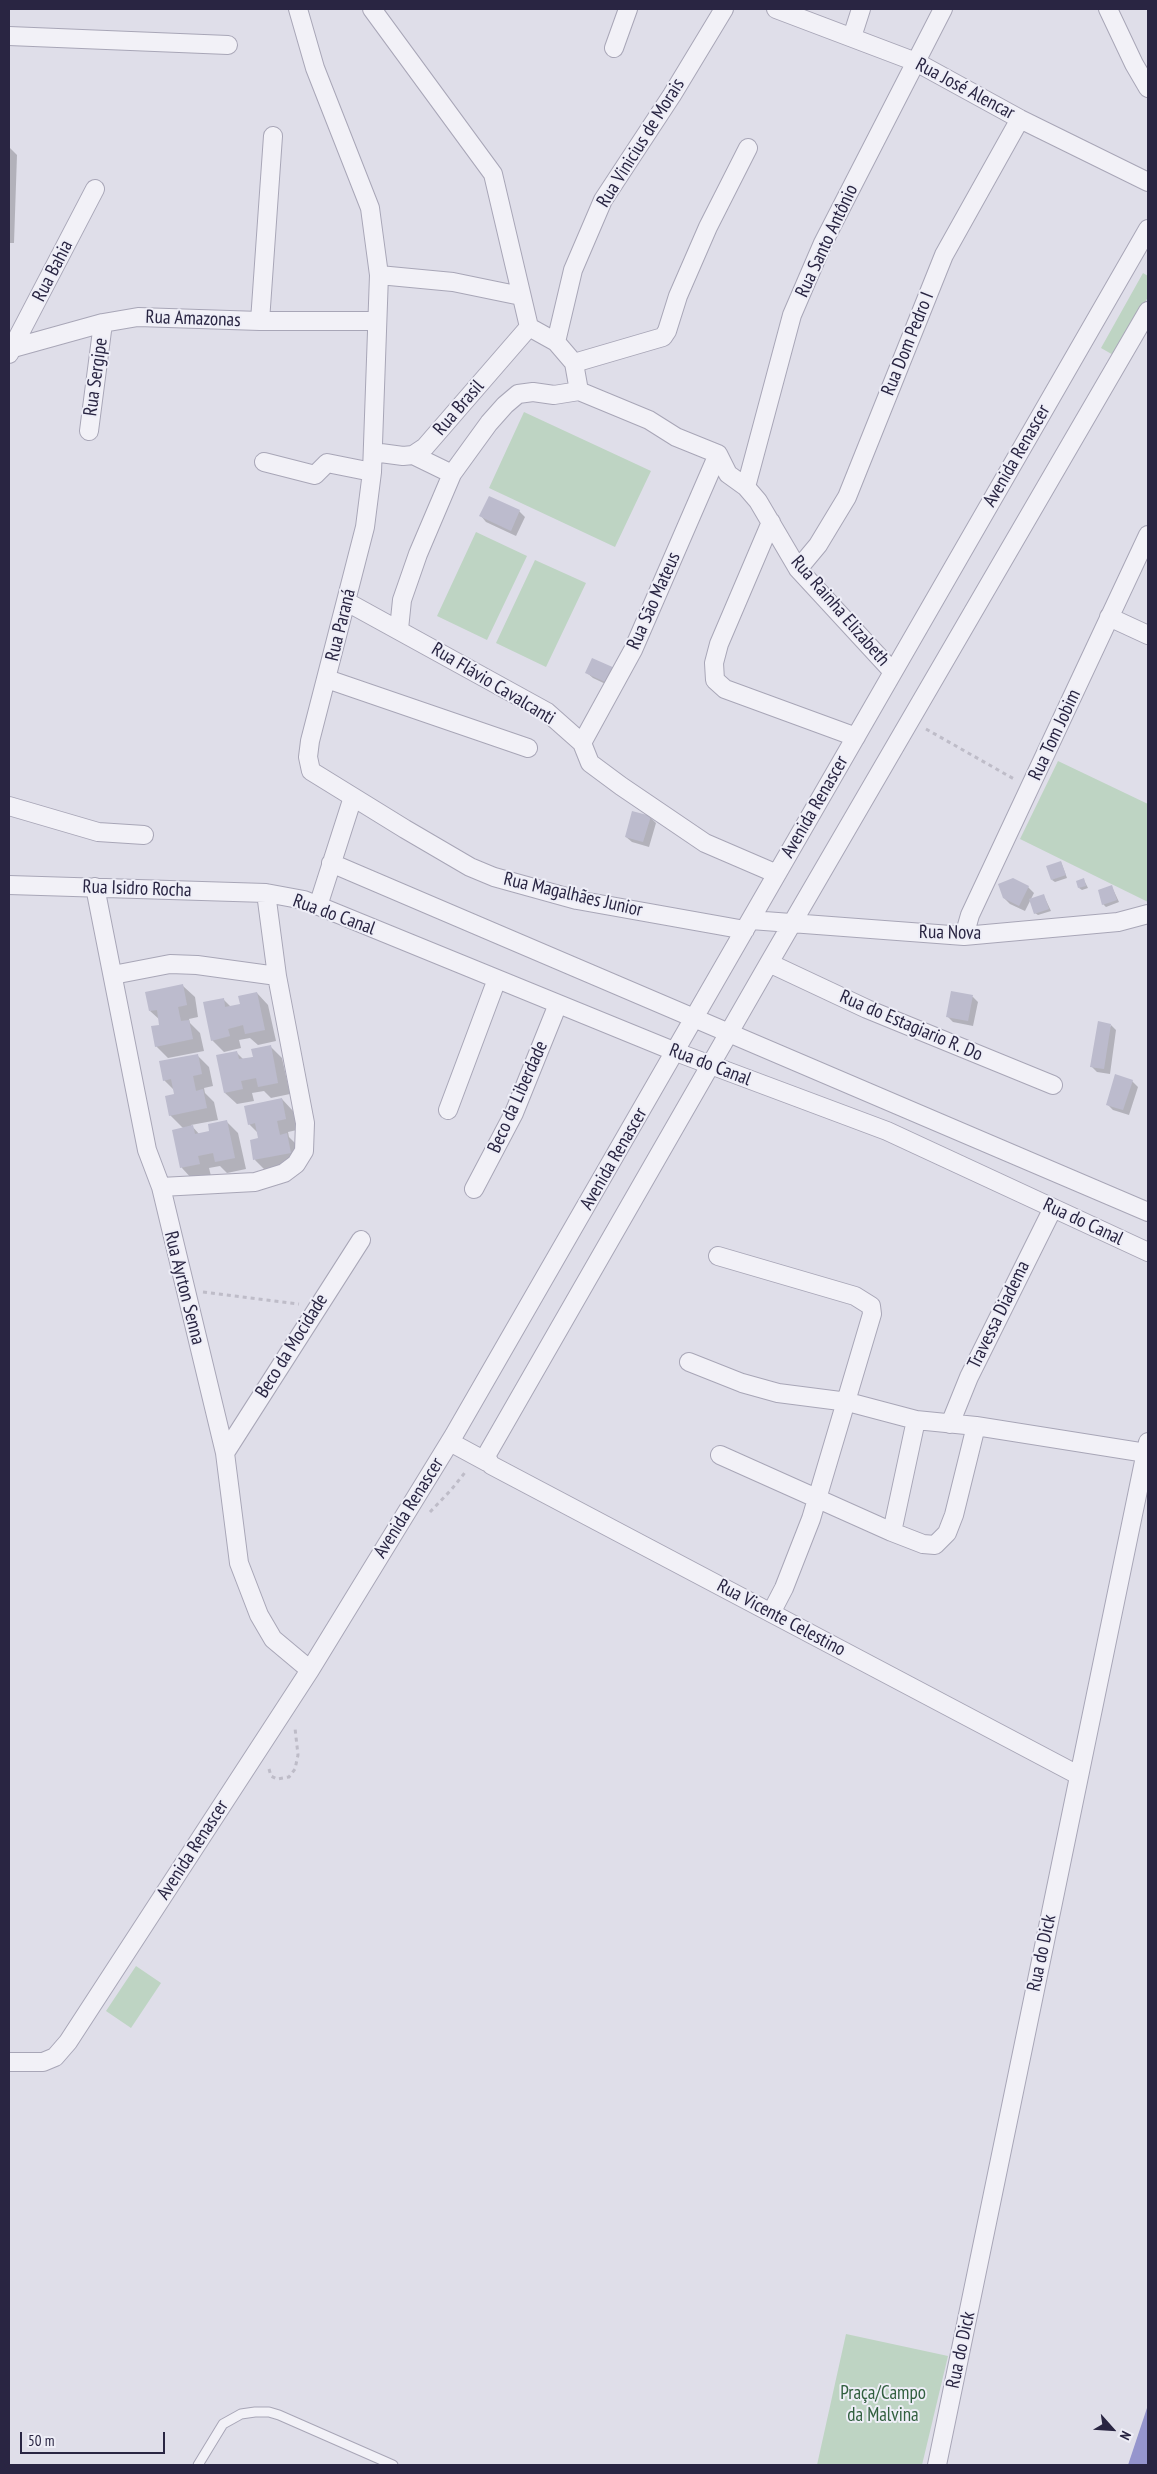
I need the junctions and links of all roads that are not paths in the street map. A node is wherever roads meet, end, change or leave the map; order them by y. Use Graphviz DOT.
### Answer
graph roads {
  1 [pos="298,9"];
  2 [pos="372,9"];
  3 [pos="628,9"];
  4 [pos="724,9"];
  5 [pos="776,9"];
  6 [pos="861,9"];
  7 [pos="943,9"];
  8 [pos="1108,9"];
  9 [pos="9,36"];
  10 [pos="852,37"];
  11 [pos="228,45"];
  12 [pos="614,48"];
  13 [pos="916,62"];
  14 [pos="1148,88"];
  15 [pos="1020,119"];
  16 [pos="273,136"];
  17 [pos="748,148"];
  18 [pos="1148,182"];
  19 [pos="96,189"];
  20 [pos="1146,238"];
  21 [pos="379,275"];
  22 [pos="521,296"];
  23 [pos="1148,311"];
  24 [pos="260,321"];
  25 [pos="377,321"];
  26 [pos="103,323"];
  27 [pos="529,327"];
  28 [pos="556,342"];
  29 [pos="11,351"];
  30 [pos="574,363"];
  31 [pos="578,391"];
  32 [pos="89,431"];
  33 [pos="373,452"];
  34 [pos="718,454"];
  35 [pos="413,455"];
  36 [pos="264,462"];
  37 [pos="372,472"];
  38 [pos="452,474"];
  39 [pos="746,487"];
  40 [pos="771,522"];
  41 [pos="1148,535"];
  42 [pos="798,570"];
  43 [pos="347,602"];
  44 [pos="1109,617"];
  45 [pos="399,629"];
  46 [pos="1148,635"];
  47 [pos="893,672"];
  48 [pos="327,679"];
  49 [pos="856,736"];
  50 [pos="582,743"];
  51 [pos="528,748"];
  52 [pos="333,786"];
  53 [pos="354,797"];
  54 [pos="9,806"];
  55 [pos="144,835"];
  56 [pos="330,864"];
  57 [pos="777,874"];
  58 [pos="9,885"];
  59 [pos="95,887"];
  60 [pos="266,893"];
  61 [pos="318,906"];
  62 [pos="1148,914"];
  63 [pos="791,924"];
  64 [pos="748,925"];
  65 [pos="964,936"];
  66 [pos="769,962"];
  67 [pos="113,975"];
  68 [pos="277,976"];
  69 [pos="497,979"];
  70 [pos="558,1004"];
  71 [pos="694,1018"];
  72 [pos="729,1034"];
  73 [pos="676,1052"];
  74 [pos="711,1066"];
  75 [pos="1053,1085"];
  76 [pos="448,1110"];
  77 [pos="161,1187"];
  78 [pos="474,1189"];
  79 [pos="1053,1208"];
  80 [pos="1148,1212"];
  81 [pos="361,1240"];
  82 [pos="1148,1252"];
  83 [pos="718,1256"];
  84 [pos="690,1362"];
  85 [pos="848,1402"];
  86 [pos="916,1420"];
  87 [pos="950,1424"];
  88 [pos="976,1426"];
  89 [pos="450,1442"];
  90 [pos="1147,1447"];
  91 [pos="225,1453"];
  92 [pos="720,1454"];
  93 [pos="487,1461"];
  94 [pos="818,1497"];
  95 [pos="892,1532"];
  96 [pos="771,1613"];
  97 [pos="310,1670"];
  98 [pos="1078,1775"];
  99 [pos="9,2062"];
  100 [pos="198,2465"];
  101 [pos="393,2465"];
  102 [pos="937,2465"];
  1 -- 21 [label="street, Rua Paraná"];
  2 -- 22 [label="street"];
  3 -- 12 [label="street"];
  4 -- 28 [label="street, Rua Vinicius de Morais"];
  5 -- 10 [label="street, Rua José Alencar"];
  6 -- 10 [label="street"];
  7 -- 13 [label="street, Rua Santo Antônio"];
  8 -- 14 [label="street"];
  9 -- 11 [label="street"];
  10 -- 13 [label="street, Rua José Alencar"];
  13 -- 15 [label="street, Rua José Alencar"];
  13 -- 39 [label="street, Rua Santo Antônio"];
  15 -- 18 [label="street, Rua José Alencar"];
  15 -- 42 [label="street, Rua Dom Pedro I"];
  16 -- 24 [label="street"];
  17 -- 30 [label="street"];
  19 -- 29 [label="street, Rua Bahia"];
  20 -- 47 [label="street, Avenida Renascer"];
  21 -- 22 [label="street"];
  21 -- 25 [label="street, Rua Paraná"];
  22 -- 27 [label="street"];
  23 -- 63 [label="street, Avenida Renascer"];
  24 -- 25 [label="street, Rua Amazonas"];
  24 -- 26 [label="street, Rua Amazonas"];
  25 -- 33 [label="street, Rua Paraná"];
  26 -- 29 [label="street, Rua Amazonas"];
  26 -- 32 [label="street, Rua Sergipe"];
  27 -- 28 [label="street"];
  27 -- 35 [label="street, Rua Brasil"];
  28 -- 30 [label="street"];
  30 -- 31 [label="street"];
  31 -- 34 [label="street"];
  31 -- 38 [label="street"];
  33 -- 35 [label="street"];
  33 -- 37 [label="street, Rua Paraná"];
  34 -- 39 [label="street, Rua Rainha Elizabeth"];
  34 -- 50 [label="street, Rua São Mateus"];
  35 -- 38 [label="street"];
  36 -- 37 [label="street"];
  37 -- 43 [label="street, Rua Paraná"];
  38 -- 45 [label="street"];
  39 -- 40 [label="street, Rua Rainha Elizabeth"];
  40 -- 42 [label="street, Rua Rainha Elizabeth"];
  40 -- 49 [label="street"];
  41 -- 44 [label="street, Rua Tom Jobim"];
  42 -- 47 [label="street, Rua Rainha Elizabeth"];
  43 -- 45 [label="street, Rua Flávio Cavalcanti"];
  43 -- 48 [label="street, Rua Paraná"];
  44 -- 46 [label="street"];
  44 -- 65 [label="street, Rua Tom Jobim"];
  45 -- 50 [label="street, Rua Flávio Cavalcanti"];
  47 -- 49 [label="street, Avenida Renascer"];
  48 -- 51 [label="street"];
  48 -- 52 [label="street, Rua Paraná"];
  49 -- 57 [label="street, Avenida Renascer"];
  50 -- 57 [label="street, Rua Flávio Cavalcanti"];
  52 -- 53 [label="street, Rua Magalhães Junior"];
  53 -- 56 [label="street"];
  53 -- 64 [label="street, Rua Magalhães Junior"];
  54 -- 55 [label="street"];
  56 -- 61 [label="street"];
  56 -- 71 [label="street"];
  57 -- 64 [label="street, Avenida Renascer"];
  58 -- 59 [label="street, Rua Isidro Rocha"];
  59 -- 60 [label="street, Rua Isidro Rocha"];
  59 -- 67 [label="street, Rua Ayrton Senna"];
  60 -- 61 [label="street, Rua do Canal"];
  60 -- 68 [label="street"];
  61 -- 69 [label="street, Rua do Canal"];
  62 -- 65 [label="street, Rua Nova"];
  63 -- 64 [label="street, Rua Nova"];
  63 -- 65 [label="street, Rua Nova"];
  63 -- 66 [label="street, Avenida Renascer"];
  64 -- 71 [label="street, Avenida Renascer"];
  66 -- 72 [label="street, Avenida Renascer"];
  66 -- 75 [label="street, Rua do Estagiario R. Do"];
  67 -- 68 [label="street"];
  67 -- 77 [label="street, Rua Ayrton Senna"];
  68 -- 77 [label="street"];
  69 -- 70 [label="street, Rua do Canal"];
  69 -- 76 [label="street"];
  70 -- 73 [label="street, Rua do Canal"];
  70 -- 78 [label="street, Beco da Liberdade"];
  71 -- 72 [label="street"];
  71 -- 73 [label="street, Avenida Renascer"];
  72 -- 74 [label="street, Avenida Renascer"];
  72 -- 80 [label="street"];
  73 -- 74 [label="street, Rua do Canal"];
  73 -- 89 [label="street, Avenida Renascer"];
  74 -- 79 [label="street, Rua do Canal"];
  74 -- 93 [label="street, Avenida Renascer"];
  77 -- 91 [label="street, Rua Ayrton Senna"];
  79 -- 82 [label="street, Rua do Canal"];
  79 -- 87 [label="street, Travessa Diadema"];
  81 -- 91 [label="street, Beco da Mocidade"];
  83 -- 85 [label="street"];
  84 -- 85 [label="street"];
  85 -- 86 [label="street"];
  85 -- 94 [label="street"];
  86 -- 87 [label="street"];
  86 -- 95 [label="street"];
  87 -- 88 [label="street"];
  88 -- 90 [label="street"];
  88 -- 95 [label="street"];
  89 -- 93 [label="street, Rua Vicente Celestino"];
  89 -- 97 [label="street, Avenida Renascer"];
  90 -- 98 [label="street, Rua do Dick"];
  91 -- 97 [label="street, Rua Ayrton Senna"];
  92 -- 94 [label="street"];
  93 -- 96 [label="street, Rua Vicente Celestino"];
  94 -- 95 [label="street"];
  94 -- 96 [label="street"];
  96 -- 98 [label="street, Rua Vicente Celestino"];
  97 -- 99 [label="street, Avenida Renascer"];
  98 -- 102 [label="street, Rua do Dick"];
  100 -- 101 [label="lane"];
}
